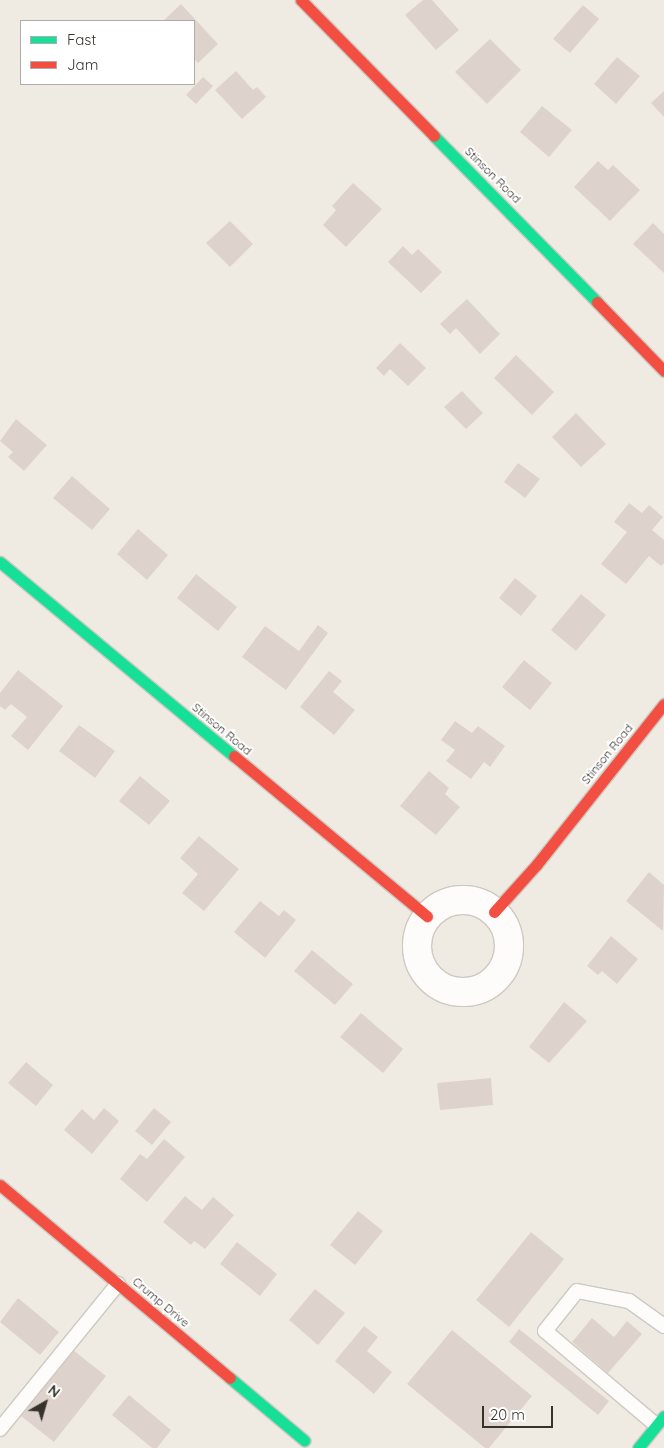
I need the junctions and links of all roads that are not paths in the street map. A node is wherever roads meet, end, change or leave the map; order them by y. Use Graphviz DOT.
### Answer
graph roads {
  1 [pos="302,0"];
  2 [pos="664,371"];
  3 [pos="0,562"];
  4 [pos="664,704"];
  5 [pos="494,912"];
  6 [pos="427,916"];
  7 [pos="0,1185"];
  8 [pos="118,1284"];
  9 [pos="664,1326"];
  10 [pos="660,1420"];
  11 [pos="0,1429"];
  12 [pos="304,1440"];
  13 [pos="638,1448"];
  1 -- 2 [label="street, Stinson Road"];
  3 -- 6 [label="street, Stinson Road"];
  4 -- 5 [label="street, Stinson Road"];
  5 -- 6 [label="street"];
  5 -- 6 [label="street"];
  7 -- 8 [label="street, Crump Drive"];
  8 -- 11 [label="lane"];
  8 -- 12 [label="street, Crump Drive"];
  9 -- 10 [label="lane"];
  10 -- 13 [label="street"];
}
